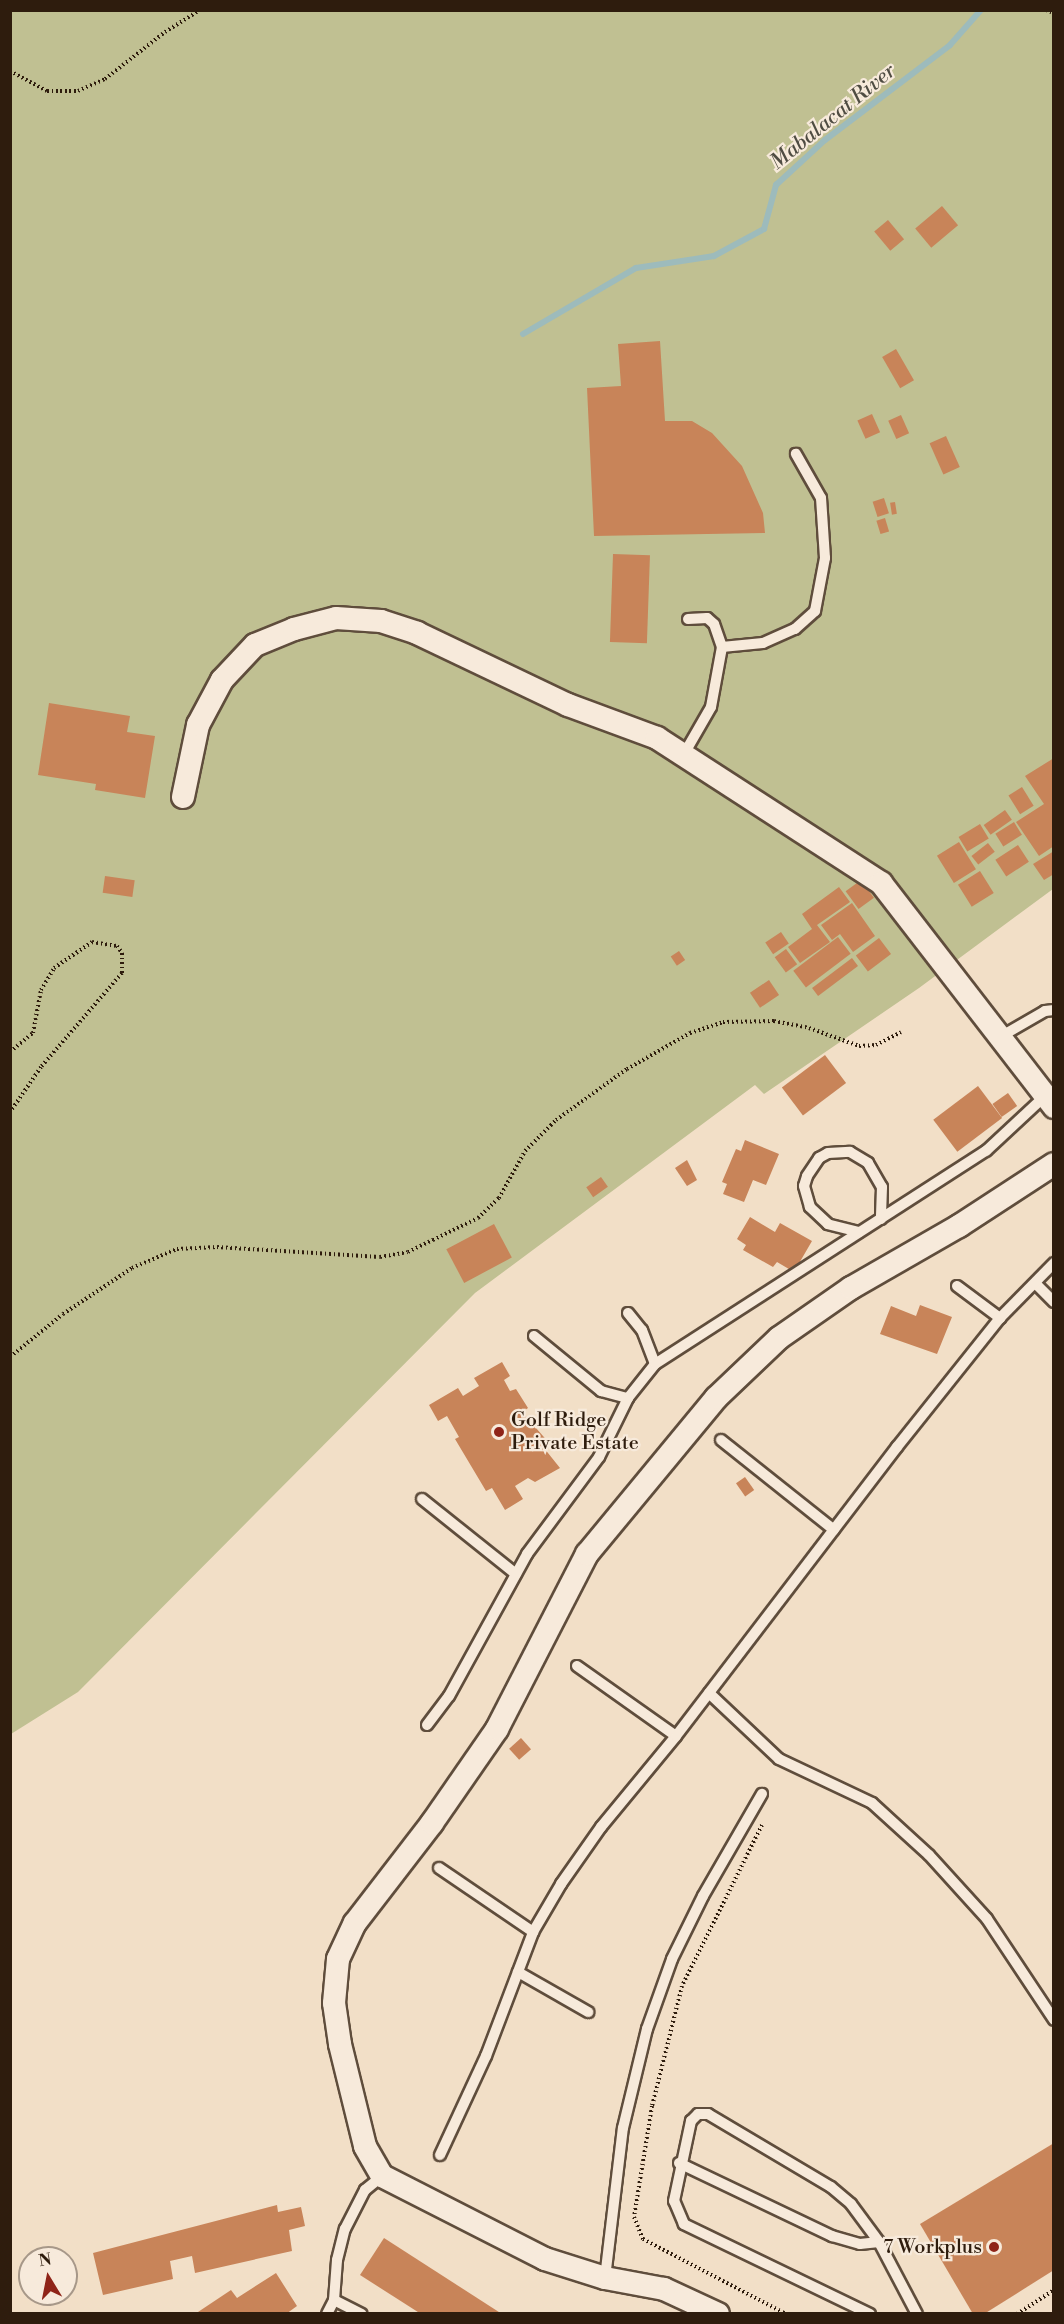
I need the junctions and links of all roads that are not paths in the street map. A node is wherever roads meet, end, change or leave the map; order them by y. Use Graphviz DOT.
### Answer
graph roads {
  1 [pos="796,453"];
  2 [pos="688,619"];
  3 [pos="722,647"];
  4 [pos="684,754"];
  5 [pos="183,797"];
  6 [pos="1053,1010"];
  7 [pos="1000,1037"];
  8 [pos="1049,1101"];
  9 [pos="1053,1164"];
  10 [pos="881,1219"];
  11 [pos="859,1232"];
  12 [pos="1053,1263"];
  13 [pos="1035,1283"];
  14 [pos="957,1286"];
  15 [pos="1053,1302"];
  16 [pos="628,1313"];
  17 [pos="1000,1318"];
  18 [pos="534,1336"];
  19 [pos="655,1364"];
  20 [pos="628,1398"];
  21 [pos="721,1440"];
  22 [pos="422,1499"];
  23 [pos="834,1530"];
  24 [pos="516,1574"];
  25 [pos="577,1666"];
  26 [pos="709,1693"];
  27 [pos="427,1725"];
  28 [pos="676,1736"];
  29 [pos="760,1797"];
  30 [pos="439,1868"];
  31 [pos="533,1932"];
  32 [pos="518,1972"];
  33 [pos="588,2012"];
  34 [pos="1053,2020"];
  35 [pos="440,2155"];
  36 [pos="680,2163"];
  37 [pos="382,2176"];
  38 [pos="879,2242"];
  39 [pos="605,2278"];
  40 [pos="334,2300"];
  41 [pos="327,2313"];
  42 [pos="362,2313"];
  43 [pos="718,2313"];
  44 [pos="870,2313"];
  45 [pos="917,2313"];
  1 -- 3 [label="lane"];
  2 -- 3 [label="lane"];
  3 -- 4 [label="lane"];
  4 -- 5 [label="street"];
  4 -- 7 [label="street"];
  6 -- 7 [label="lane"];
  7 -- 8 [label="street"];
  8 -- 10 [label="lane"];
  9 -- 37 [label="street"];
  10 -- 11 [label="lane"];
  10 -- 11 [label="lane"];
  11 -- 19 [label="lane"];
  12 -- 13 [label="lane"];
  13 -- 15 [label="lane"];
  13 -- 17 [label="lane"];
  14 -- 17 [label="lane"];
  16 -- 19 [label="lane"];
  17 -- 23 [label="lane"];
  18 -- 20 [label="lane"];
  19 -- 20 [label="lane"];
  20 -- 24 [label="lane"];
  21 -- 23 [label="lane"];
  22 -- 24 [label="lane"];
  23 -- 26 [label="lane"];
  24 -- 27 [label="lane"];
  25 -- 28 [label="lane"];
  26 -- 28 [label="lane"];
  26 -- 34 [label="lane"];
  28 -- 31 [label="lane"];
  29 -- 39 [label="lane"];
  30 -- 31 [label="lane"];
  31 -- 32 [label="lane"];
  32 -- 33 [label="lane"];
  32 -- 35 [label="lane"];
  36 -- 38 [label="lane"];
  36 -- 38 [label="lane"];
  36 -- 44 [label="lane"];
  37 -- 39 [label="street"];
  37 -- 40 [label="lane"];
  38 -- 45 [label="lane"];
  39 -- 43 [label="street"];
  40 -- 41 [label="lane"];
  40 -- 42 [label="lane"];
}
